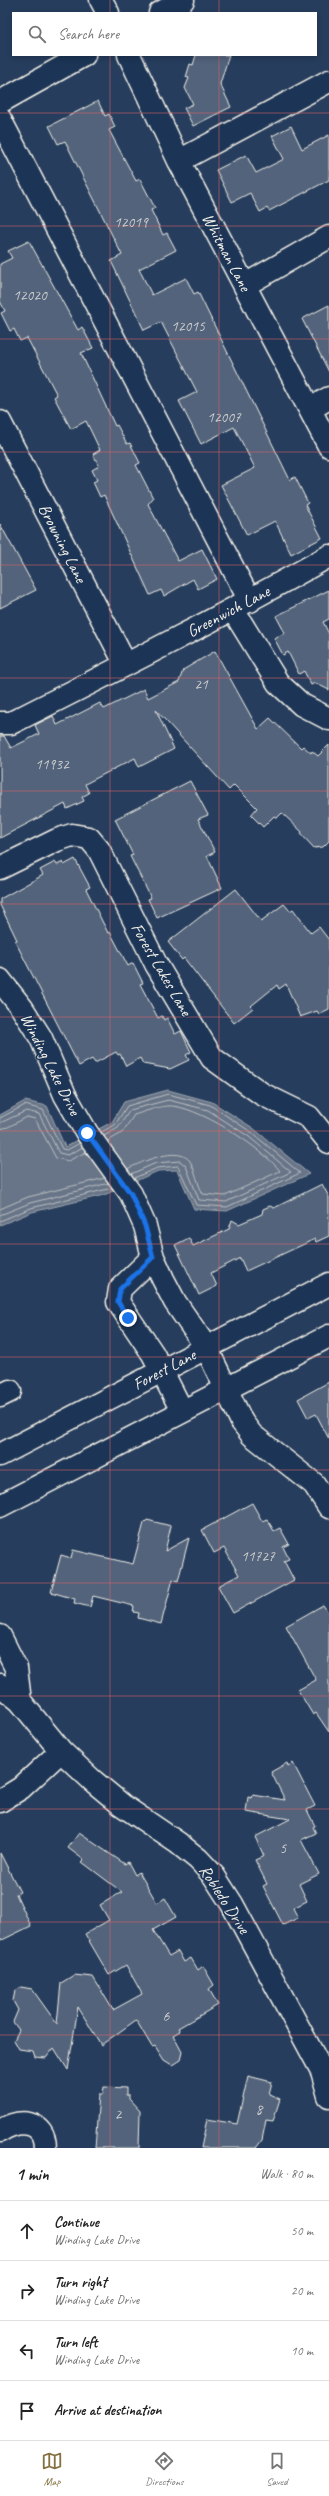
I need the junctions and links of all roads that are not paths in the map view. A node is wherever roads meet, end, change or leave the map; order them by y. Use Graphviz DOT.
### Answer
graph roads {
  1 [pos="101,0"];
  2 [pos="184,0"];
  3 [pos="107,12"];
  4 [pos="162,12"];
  5 [pos="82,56"];
  6 [pos="129,56"];
  7 [pos="329,81"];
  8 [pos="0,102"];
  9 [pos="0,119"];
  10 [pos="179,161"];
  11 [pos="329,237"];
  12 [pos="245,286"];
  13 [pos="329,398"];
  14 [pos="310,409"];
  15 [pos="0,422"];
  16 [pos="329,446"];
  17 [pos="329,556"];
  18 [pos="242,605"];
  19 [pos="126,665"];
  20 [pos="329,719"];
  21 [pos="0,723"];
  22 [pos="0,868"];
  23 [pos="0,963"];
  24 [pos="0,980"];
  25 [pos="329,1142"];
  26 [pos="153,1257"];
  27 [pos="329,1284"];
  28 [pos="329,1336"];
  29 [pos="206,1347"];
  30 [pos="162,1370"];
  31 [pos="225,1388"];
  32 [pos="182,1411"];
  33 [pos="0,1455"];
  34 [pos="0,1506"];
  35 [pos="329,1507"];
  36 [pos="0,1636"];
  37 [pos="0,1685"];
  38 [pos="20,1701"];
  39 [pos="60,1751"];
  40 [pos="3,1799"];
  41 [pos="329,2096"];
  42 [pos="0,2130"];
  43 [pos="45,2148"];
  1 -- 3 [label="street"];
  2 -- 4 [label="street"];
  5 -- 8 [label="street"];
  6 -- 10 [label="street, Whitman Lane"];
  7 -- 10 [label="street"];
  9 -- 18 [label="street"];
  10 -- 12 [label="street, Whitman Lane"];
  11 -- 12 [label="street"];
  12 -- 14 [label="street, Whitman Lane"];
  13 -- 14 [label="street"];
  14 -- 16 [label="street, Whitman Lane"];
  15 -- 19 [label="street, Browning Lane"];
  17 -- 18 [label="street, Greenwich Lane"];
  18 -- 19 [label="street, Greenwich Lane"];
  18 -- 20 [label="street"];
  19 -- 21 [label="street, Greenwich Lane"];
  22 -- 25 [label="street, Forest Lakes Lane"];
  23 -- 24 [label="street, Winding Lake Drive"];
  24 -- 26 [label="street, Winding Lake Drive"];
  26 -- 29 [label="street, Winding Lake Drive"];
  26 -- 30 [label="street"];
  27 -- 29 [label="street, Forest Lane"];
  28 -- 31 [label="street"];
  29 -- 30 [label="street, Forest Lane"];
  29 -- 31 [label="street, Winding Lake Drive"];
  30 -- 32 [label="street"];
  30 -- 33 [label="street, Forest Lane"];
  31 -- 32 [label="street"];
  31 -- 35 [label="street, Winding Lake Drive"];
  32 -- 34 [label="street"];
  36 -- 38 [label="street"];
  37 -- 38 [label="street, Robledo Drive"];
  38 -- 39 [label="street, Robledo Drive"];
  39 -- 40 [label="street"];
  39 -- 41 [label="street, Robledo Drive"];
  42 -- 43 [label="street"];
}
